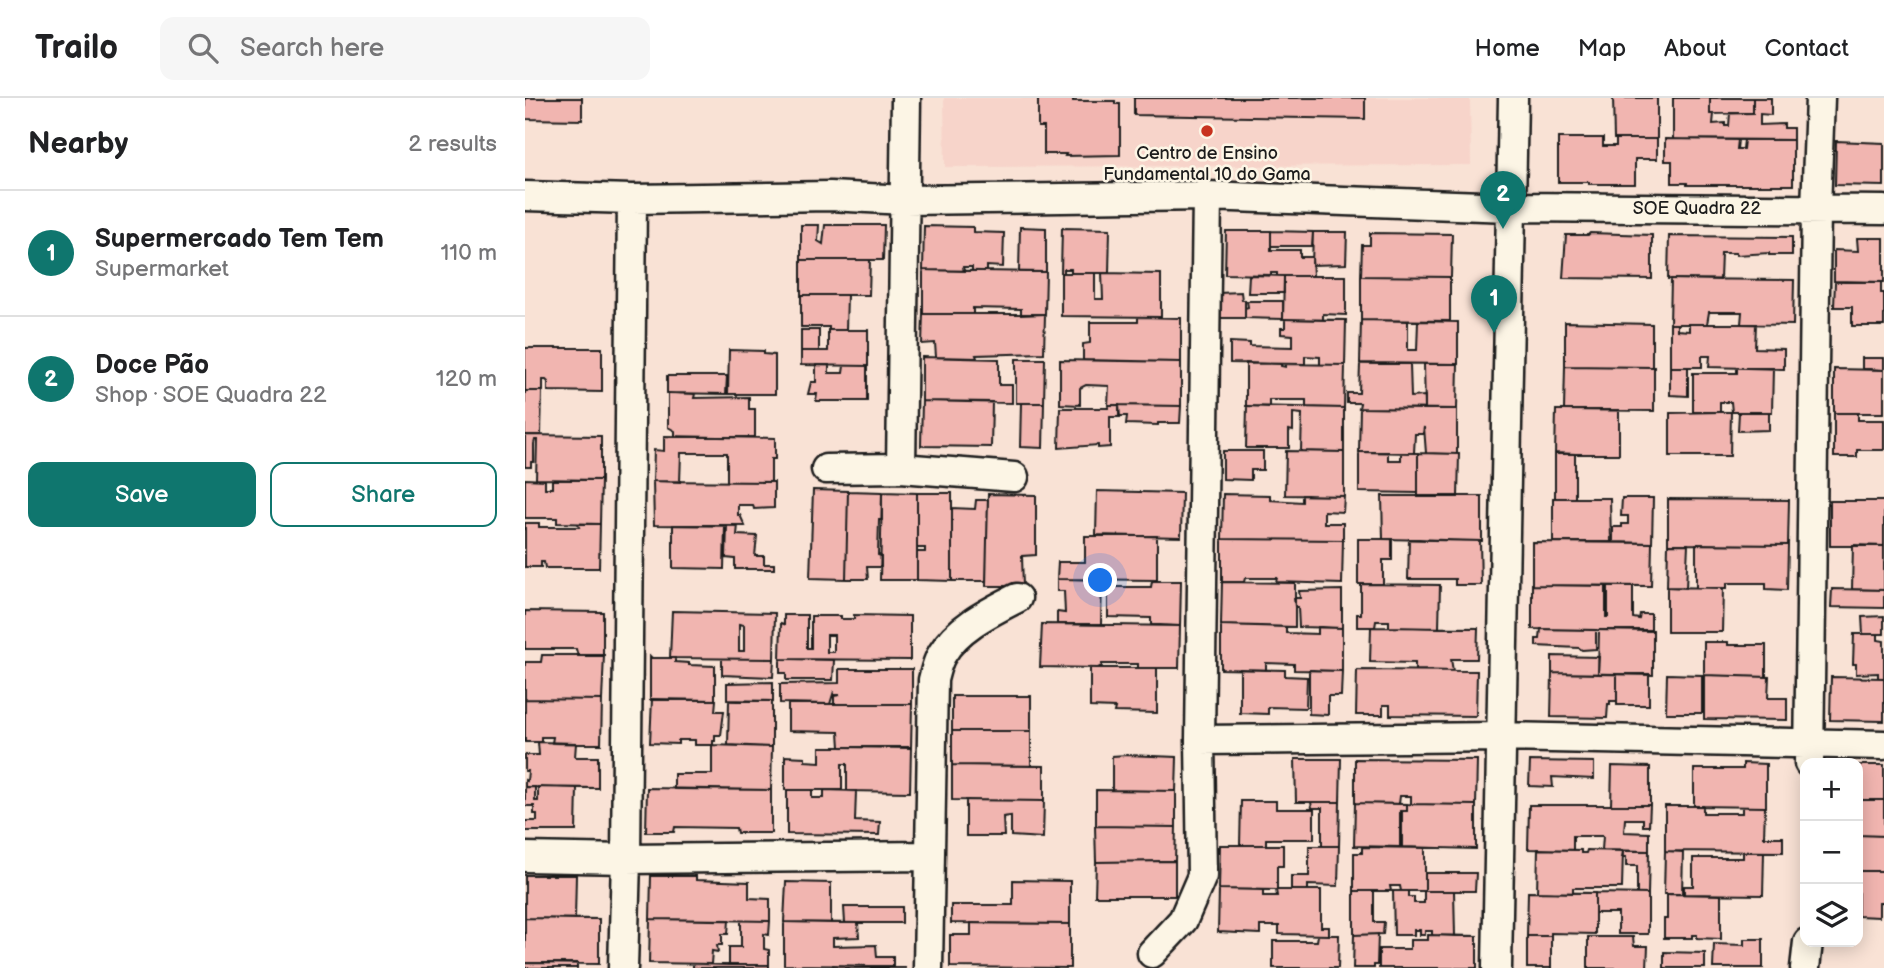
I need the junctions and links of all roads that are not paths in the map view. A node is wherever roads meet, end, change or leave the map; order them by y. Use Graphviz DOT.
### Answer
graph roads {
  1 [pos="906,98"];
  2 [pos="1513,98"];
  3 [pos="1820,98"];
  4 [pos="525,196"];
  5 [pos="1207,196"];
  6 [pos="632,199"];
  7 [pos="905,200"];
  8 [pos="1510,207"];
  9 [pos="1816,209"];
  10 [pos="1884,210"];
  11 [pos="901,468"];
  12 [pos="826,469"];
  13 [pos="1014,477"];
  14 [pos="1017,598"];
  15 [pos="1501,737"];
  16 [pos="1200,740"];
  17 [pos="1884,745"];
  18 [pos="1809,753"];
  19 [pos="929,856"];
  20 [pos="525,857"];
  21 [pos="626,859"];
  22 [pos="1807,947"];
  23 [pos="1152,953"];
  24 [pos="623,968"];
  25 [pos="927,968"];
  26 [pos="1497,968"];
  27 [pos="1805,968"];
  1 -- 7 [label="street"];
  2 -- 8 [label="street"];
  3 -- 9 [label="street"];
  4 -- 6 [label="street, SOE Quadra 22"];
  5 -- 7 [label="street, SOE Quadra 22"];
  5 -- 8 [label="street, SOE Quadra 22"];
  5 -- 16 [label="street"];
  6 -- 7 [label="street, SOE Quadra 22"];
  6 -- 21 [label="street"];
  7 -- 11 [label="street"];
  8 -- 9 [label="street, SOE Quadra 22"];
  8 -- 15 [label="street"];
  9 -- 10 [label="street, SOE Quadra 22"];
  9 -- 18 [label="street"];
  11 -- 12 [label="street"];
  11 -- 13 [label="street"];
  14 -- 19 [label="street"];
  15 -- 16 [label="street"];
  15 -- 18 [label="street"];
  15 -- 26 [label="street"];
  16 -- 23 [label="street"];
  17 -- 18 [label="street"];
  19 -- 21 [label="street"];
  19 -- 25 [label="street"];
  20 -- 21 [label="street"];
  21 -- 24 [label="street"];
  22 -- 27 [label="street"];
}
